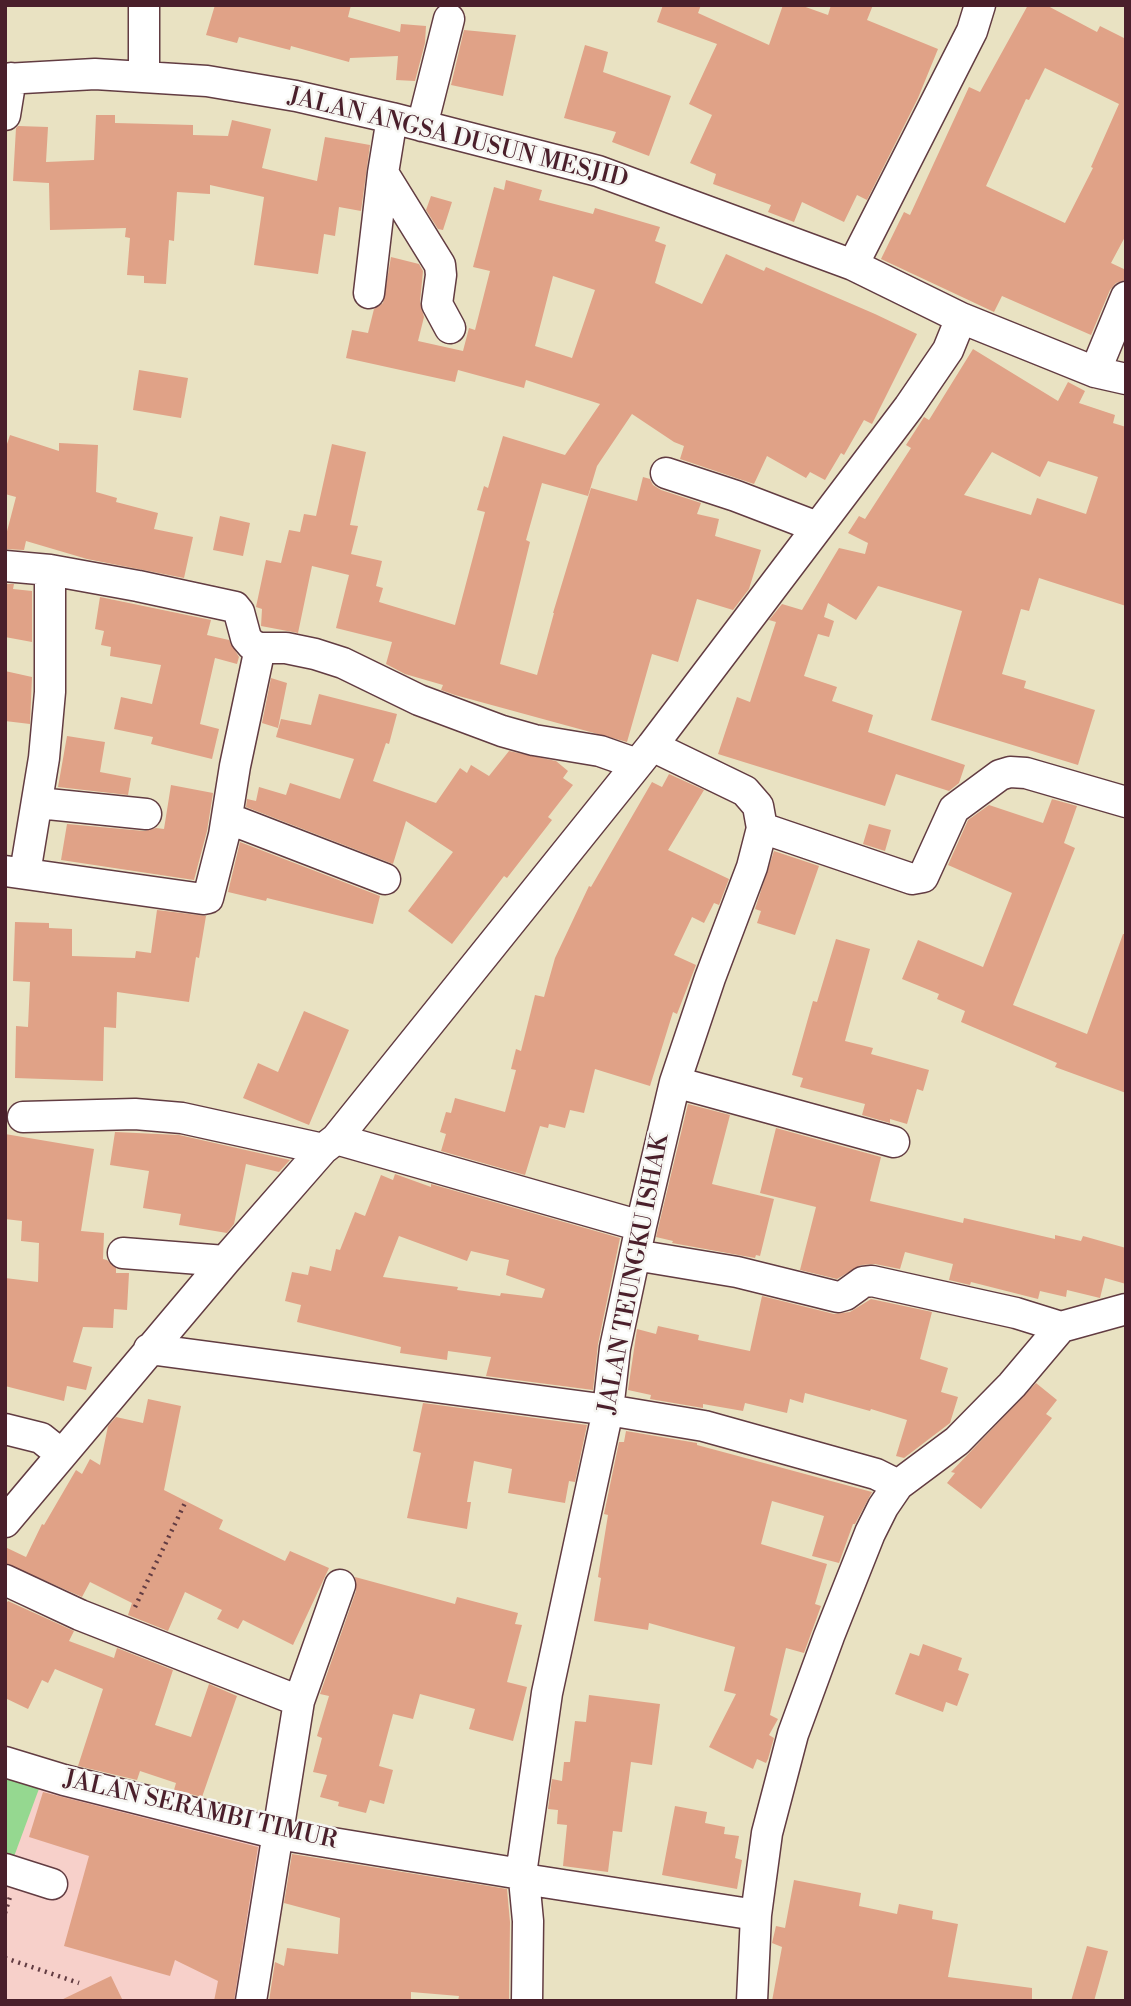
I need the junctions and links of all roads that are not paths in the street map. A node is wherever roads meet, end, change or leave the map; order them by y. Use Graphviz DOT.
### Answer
graph roads {
  1 [pos="144,5"];
  2 [pos="980,5"];
  3 [pos="449,19"];
  4 [pos="144,76"];
  5 [pos="8,78"];
  6 [pos="5,115"];
  7 [pos="391,118"];
  8 [pos="422,126"];
  9 [pos="383,173"];
  10 [pos="853,265"];
  11 [pos="369,293"];
  12 [pos="1126,297"];
  13 [pos="961,318"];
  14 [pos="450,328"];
  15 [pos="1094,372"];
  16 [pos="1126,379"];
  17 [pos="666,473"];
  18 [pos="817,527"];
  19 [pos="5,566"];
  20 [pos="50,570"];
  21 [pos="260,648"];
  22 [pos="644,755"];
  23 [pos="1126,802"];
  24 [pos="38,803"];
  25 [pos="146,814"];
  26 [pos="227,818"];
  27 [pos="762,828"];
  28 [pos="15,872"];
  29 [pos="385,879"];
  30 [pos="675,1082"];
  31 [pos="23,1117"];
  32 [pos="894,1142"];
  33 [pos="329,1144"];
  34 [pos="641,1226"];
  35 [pos="123,1253"];
  36 [pos="635,1255"];
  37 [pos="225,1261"];
  38 [pos="1126,1309"];
  39 [pos="1061,1327"];
  40 [pos="149,1349"];
  41 [pos="608,1410"];
  42 [pos="5,1429"];
  43 [pos="61,1454"];
  44 [pos="898,1485"];
  45 [pos="5,1522"];
  46 [pos="5,1580"];
  47 [pos="340,1585"];
  48 [pos="299,1701"];
  49 [pos="5,1762"];
  50 [pos="278,1834"];
  51 [pos="5,1868"];
  52 [pos="523,1876"];
  53 [pos="52,1884"];
  54 [pos="757,1915"];
  55 [pos="251,2001"];
  56 [pos="527,2001"];
  57 [pos="752,2001"];
  1 -- 4 [label="street"];
  2 -- 10 [label="street"];
  3 -- 8 [label="street"];
  4 -- 5 [label="street, JALAN ANGSA DUSUN MESJID"];
  4 -- 7 [label="street, JALAN ANGSA DUSUN MESJID"];
  5 -- 6 [label="street"];
  7 -- 8 [label="street, JALAN ANGSA DUSUN MESJID"];
  7 -- 9 [label="street"];
  8 -- 10 [label="street, JALAN ANGSA DUSUN MESJID"];
  9 -- 11 [label="street"];
  9 -- 14 [label="street"];
  10 -- 13 [label="street, JALAN ANGSA DUSUN MESJID"];
  12 -- 15 [label="street"];
  13 -- 15 [label="street, JALAN ANGSA DUSUN MESJID"];
  13 -- 18 [label="street"];
  15 -- 16 [label="street, JALAN ANGSA DUSUN MESJID"];
  17 -- 18 [label="street"];
  18 -- 22 [label="street"];
  19 -- 20 [label="street"];
  20 -- 21 [label="street"];
  20 -- 24 [label="street"];
  21 -- 22 [label="street"];
  21 -- 26 [label="street"];
  22 -- 27 [label="street"];
  22 -- 33 [label="street"];
  23 -- 27 [label="street"];
  24 -- 25 [label="street"];
  24 -- 28 [label="street"];
  26 -- 28 [label="street"];
  26 -- 29 [label="street"];
  27 -- 30 [label="street, JALAN TEUNGKU ISHAK"];
  30 -- 32 [label="street"];
  30 -- 34 [label="street, JALAN TEUNGKU ISHAK"];
  31 -- 33 [label="street"];
  33 -- 34 [label="street"];
  33 -- 37 [label="street"];
  34 -- 36 [label="street, JALAN TEUNGKU ISHAK"];
  35 -- 37 [label="street"];
  36 -- 39 [label="street"];
  36 -- 41 [label="street, JALAN TEUNGKU ISHAK"];
  37 -- 40 [label="street"];
  38 -- 39 [label="street"];
  39 -- 44 [label="street"];
  40 -- 41 [label="street"];
  40 -- 43 [label="street"];
  41 -- 44 [label="street"];
  41 -- 52 [label="street, JALAN TEUNGKU ISHAK"];
  42 -- 43 [label="street"];
  43 -- 45 [label="street"];
  44 -- 54 [label="street"];
  46 -- 48 [label="street"];
  47 -- 48 [label="street"];
  48 -- 50 [label="street"];
  49 -- 50 [label="street, JALAN SERAMBI TIMUR"];
  50 -- 52 [label="street, JALAN SERAMBI TIMUR"];
  50 -- 55 [label="street"];
  51 -- 53 [label="street"];
  52 -- 54 [label="street, JALAN SERAMBI TIMUR"];
  52 -- 56 [label="street, JALAN TEUNGKU ISHAK"];
  54 -- 57 [label="street"];
}
